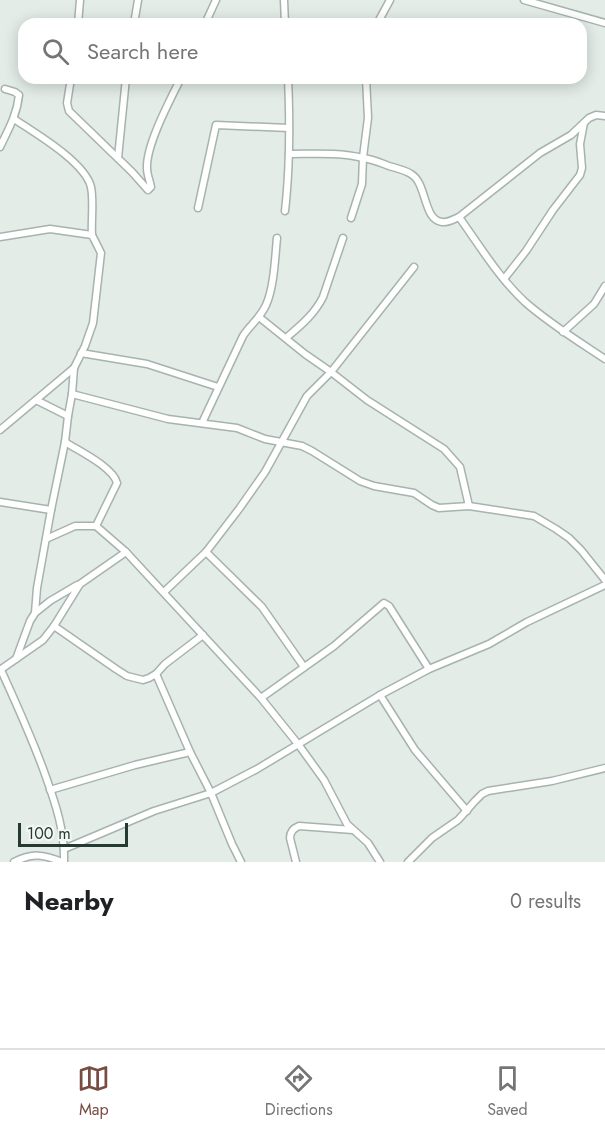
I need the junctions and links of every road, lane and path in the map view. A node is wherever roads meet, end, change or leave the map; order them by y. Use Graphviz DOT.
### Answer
graph roads {
  1 [pos="80,0"];
  2 [pos="138,0"];
  3 [pos="216,0"];
  4 [pos="284,0"];
  5 [pos="390,0"];
  6 [pos="524,0"];
  7 [pos="78,18"];
  8 [pos="135,18"];
  9 [pos="208,18"];
  10 [pos="285,18"];
  11 [pos="380,18"];
  12 [pos="605,23"];
  13 [pos="70,84"];
  14 [pos="125,84"];
  15 [pos="177,84"];
  16 [pos="288,84"];
  17 [pos="366,84"];
  18 [pos="5,89"];
  19 [pos="605,116"];
  20 [pos="14,119"];
  21 [pos="584,123"];
  22 [pos="289,128"];
  23 [pos="0,147"];
  24 [pos="289,154"];
  25 [pos="118,158"];
  26 [pos="363,158"];
  27 [pos="198,208"];
  28 [pos="285,211"];
  29 [pos="459,217"];
  30 [pos="351,218"];
  31 [pos="92,235"];
  32 [pos="0,237"];
  33 [pos="343,237"];
  34 [pos="277,238"];
  35 [pos="414,267"];
  36 [pos="504,279"];
  37 [pos="605,286"];
  38 [pos="259,317"];
  39 [pos="563,332"];
  40 [pos="286,338"];
  41 [pos="81,353"];
  42 [pos="605,359"];
  43 [pos="74,368"];
  44 [pos="331,372"];
  45 [pos="218,387"];
  46 [pos="72,394"];
  47 [pos="36,400"];
  48 [pos="68,416"];
  49 [pos="202,423"];
  50 [pos="0,430"];
  51 [pos="282,441"];
  52 [pos="65,442"];
  53 [pos="0,502"];
  54 [pos="469,506"];
  55 [pos="51,510"];
  56 [pos="96,526"];
  57 [pos="46,539"];
  58 [pos="126,552"];
  59 [pos="206,552"];
  60 [pos="605,580"];
  61 [pos="80,584"];
  62 [pos="605,585"];
  63 [pos="164,592"];
  64 [pos="35,613"];
  65 [pos="54,626"];
  66 [pos="203,635"];
  67 [pos="16,658"];
  68 [pos="304,667"];
  69 [pos="429,669"];
  70 [pos="1,670"];
  71 [pos="156,674"];
  72 [pos="380,695"];
  73 [pos="261,698"];
  74 [pos="298,744"];
  75 [pos="190,752"];
  76 [pos="605,768"];
  77 [pos="50,790"];
  78 [pos="211,793"];
  79 [pos="467,811"];
  80 [pos="353,830"];
  81 [pos="64,849"];
  82 [pos="14,862"];
  83 [pos="63,862"];
  84 [pos="241,862"];
  85 [pos="296,862"];
  86 [pos="380,862"];
  87 [pos="408,862"];
  1 -- 7 [label="street"];
  2 -- 8 [label="street"];
  3 -- 9 [label="street"];
  4 -- 10 [label="street"];
  5 -- 11 [label="street"];
  6 -- 12 [label="street"];
  13 -- 25 [label="street"];
  14 -- 25 [label="street"];
  15 -- 25 [label="street"];
  16 -- 22 [label="street"];
  17 -- 26 [label="street"];
  18 -- 20 [label="street"];
  19 -- 21 [label="street"];
  20 -- 23 [label="street"];
  20 -- 31 [label="street"];
  21 -- 29 [label="street"];
  21 -- 36 [label="street"];
  22 -- 24 [label="street"];
  22 -- 27 [label="street"];
  24 -- 26 [label="street"];
  24 -- 28 [label="street"];
  26 -- 29 [label="street"];
  26 -- 30 [label="street"];
  29 -- 36 [label="street"];
  31 -- 32 [label="street"];
  31 -- 41 [label="street"];
  33 -- 40 [label="street"];
  34 -- 38 [label="street"];
  35 -- 44 [label="street"];
  36 -- 39 [label="street"];
  37 -- 39 [label="street"];
  38 -- 40 [label="street"];
  38 -- 45 [label="street"];
  39 -- 42 [label="street"];
  40 -- 44 [label="street"];
  41 -- 43 [label="street"];
  41 -- 45 [label="street"];
  43 -- 46 [label="street"];
  43 -- 47 [label="street"];
  44 -- 51 [label="street"];
  44 -- 54 [label="street"];
  45 -- 49 [label="street"];
  46 -- 48 [label="street"];
  46 -- 49 [label="street"];
  47 -- 48 [label="street"];
  47 -- 50 [label="street"];
  48 -- 52 [label="street"];
  49 -- 51 [label="street"];
  51 -- 54 [label="street"];
  51 -- 59 [label="street"];
  52 -- 55 [label="street"];
  52 -- 56 [label="street"];
  53 -- 55 [label="street"];
  54 -- 60 [label="street"];
  55 -- 57 [label="street"];
  56 -- 57 [label="street"];
  56 -- 58 [label="street"];
  57 -- 64 [label="street"];
  58 -- 61 [label="street"];
  58 -- 63 [label="street"];
  59 -- 63 [label="street"];
  59 -- 68 [label="street"];
  61 -- 64 [label="street"];
  61 -- 65 [label="street"];
  62 -- 69 [label="street"];
  63 -- 66 [label="street"];
  64 -- 67 [label="street"];
  65 -- 67 [label="street"];
  65 -- 71 [label="street"];
  66 -- 71 [label="street"];
  66 -- 73 [label="street"];
  67 -- 70 [label="street"];
  68 -- 69 [label="street"];
  68 -- 73 [label="street"];
  69 -- 72 [label="street"];
  70 -- 77 [label="street"];
  71 -- 75 [label="street"];
  72 -- 74 [label="street"];
  72 -- 79 [label="street"];
  73 -- 74 [label="street"];
  74 -- 78 [label="street"];
  74 -- 80 [label="street"];
  75 -- 77 [label="street"];
  75 -- 78 [label="street"];
  76 -- 79 [label="street"];
  77 -- 81 [label="street"];
  78 -- 81 [label="street"];
  78 -- 84 [label="street"];
  79 -- 87 [label="street"];
  80 -- 85 [label="street"];
  80 -- 86 [label="street"];
  81 -- 83 [label="street"];
  82 -- 83 [label="street"];
}
